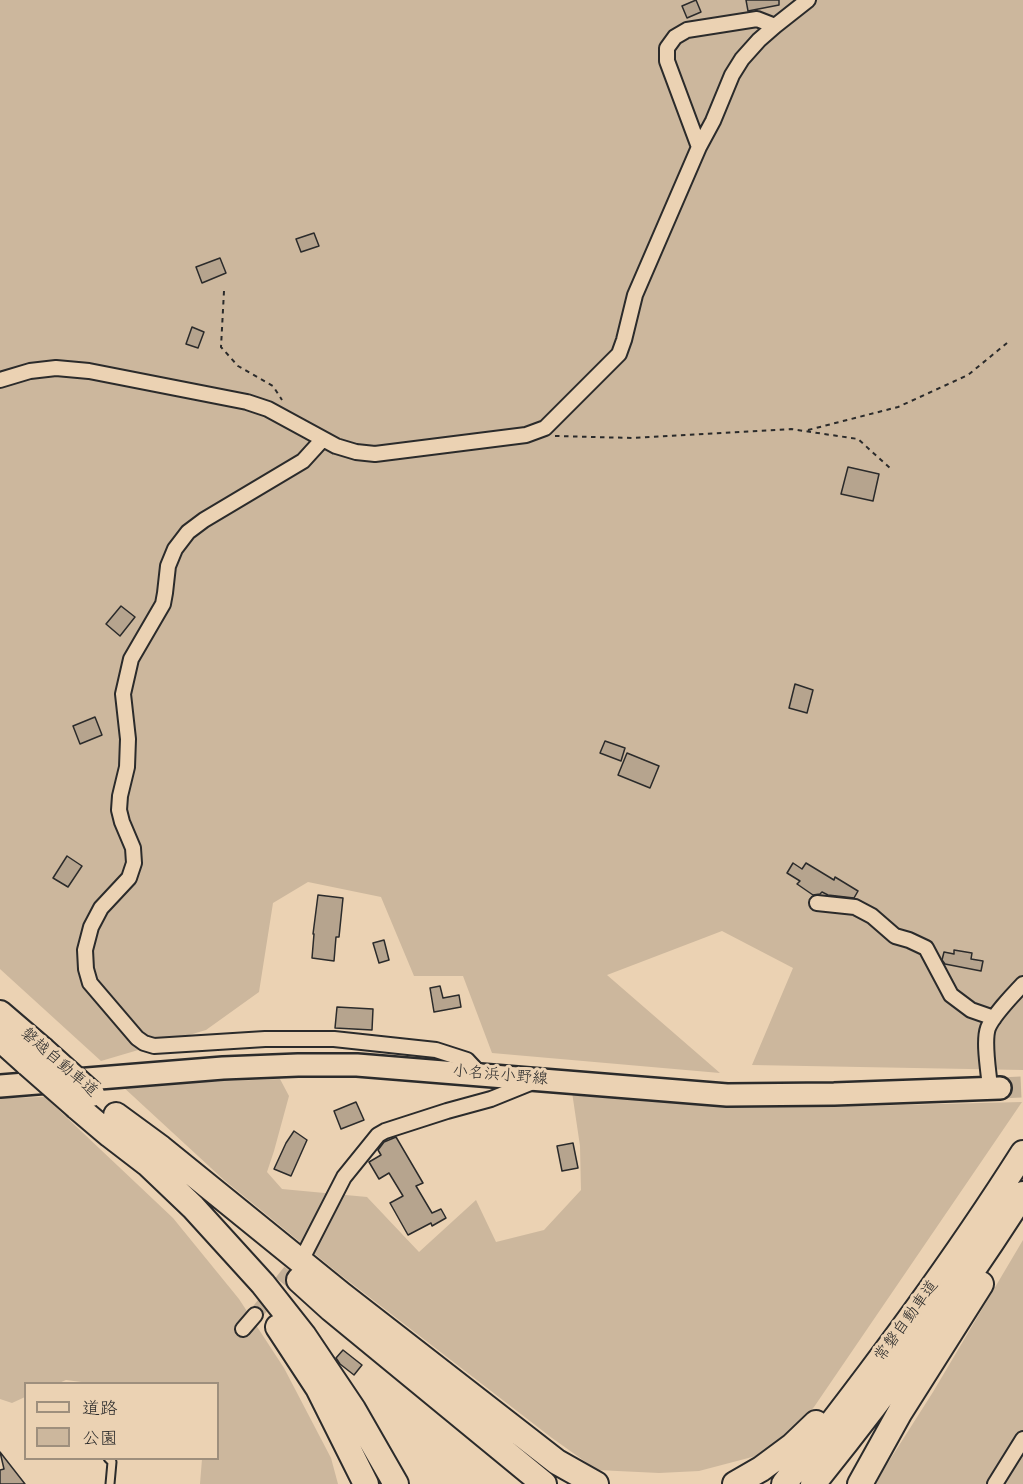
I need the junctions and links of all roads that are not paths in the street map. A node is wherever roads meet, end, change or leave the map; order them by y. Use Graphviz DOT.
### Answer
graph roads {
  1 [pos="808,0"];
  2 [pos="775,26"];
  3 [pos="699,147"];
  4 [pos="0,380"];
  5 [pos="323,439"];
  6 [pos="817,903"];
  7 [pos="1023,984"];
  8 [pos="0,1013"];
  9 [pos="994,1018"];
  10 [pos="0,1039"];
  11 [pos="35,1057"];
  12 [pos="481,1075"];
  13 [pos="538,1080"];
  14 [pos="0,1086"];
  15 [pos="995,1088"];
  16 [pos="113,1125"];
  17 [pos="1023,1153"];
  18 [pos="1013,1189"];
  19 [pos="1023,1216"];
  20 [pos="305,1253"];
  21 [pos="255,1315"];
  22 [pos="243,1329"];
  23 [pos="1023,1439"];
  24 [pos="111,1460"];
  25 [pos="110,1484"];
  26 [pos="366,1484"];
  27 [pos="396,1484"];
  28 [pos="544,1484"];
  29 [pos="596,1484"];
  30 [pos="735,1484"];
  31 [pos="784,1484"];
  32 [pos="813,1484"];
  33 [pos="860,1484"];
  34 [pos="995,1484"];
  1 -- 2 [label="street"];
  2 -- 3 [label="street"];
  2 -- 3 [label="street"];
  3 -- 5 [label="street"];
  4 -- 5 [label="street"];
  5 -- 12 [label="street"];
  6 -- 9 [label="street"];
  7 -- 9 [label="street"];
  8 -- 11 [label="highway, 磐越自動車道"];
  9 -- 15 [label="street"];
  10 -- 11 [label="highway, 磐越自動車道"];
  11 -- 16 [label="highway, 磐越自動車道, bridge"];
  12 -- 13 [label="main road, 小名浜小野線"];
  12 -- 14 [label="main road, 小名浜小野線"];
  13 -- 15 [label="main road, 小名浜小野線"];
  13 -- 20 [label="street"];
  16 -- 26 [label="highway"];
  16 -- 27 [label="highway"];
  16 -- 28 [label="highway"];
  16 -- 29 [label="highway"];
  17 -- 18 [label="highway, 常磐自動車道"];
  18 -- 30 [label="highway"];
  18 -- 31 [label="highway, 常磐自動車道"];
  18 -- 32 [label="highway, 常磐自動車道"];
  19 -- 33 [label="highway"];
  21 -- 22 [label="street"];
  23 -- 34 [label="street"];
  24 -- 25 [label="lane"];
}
